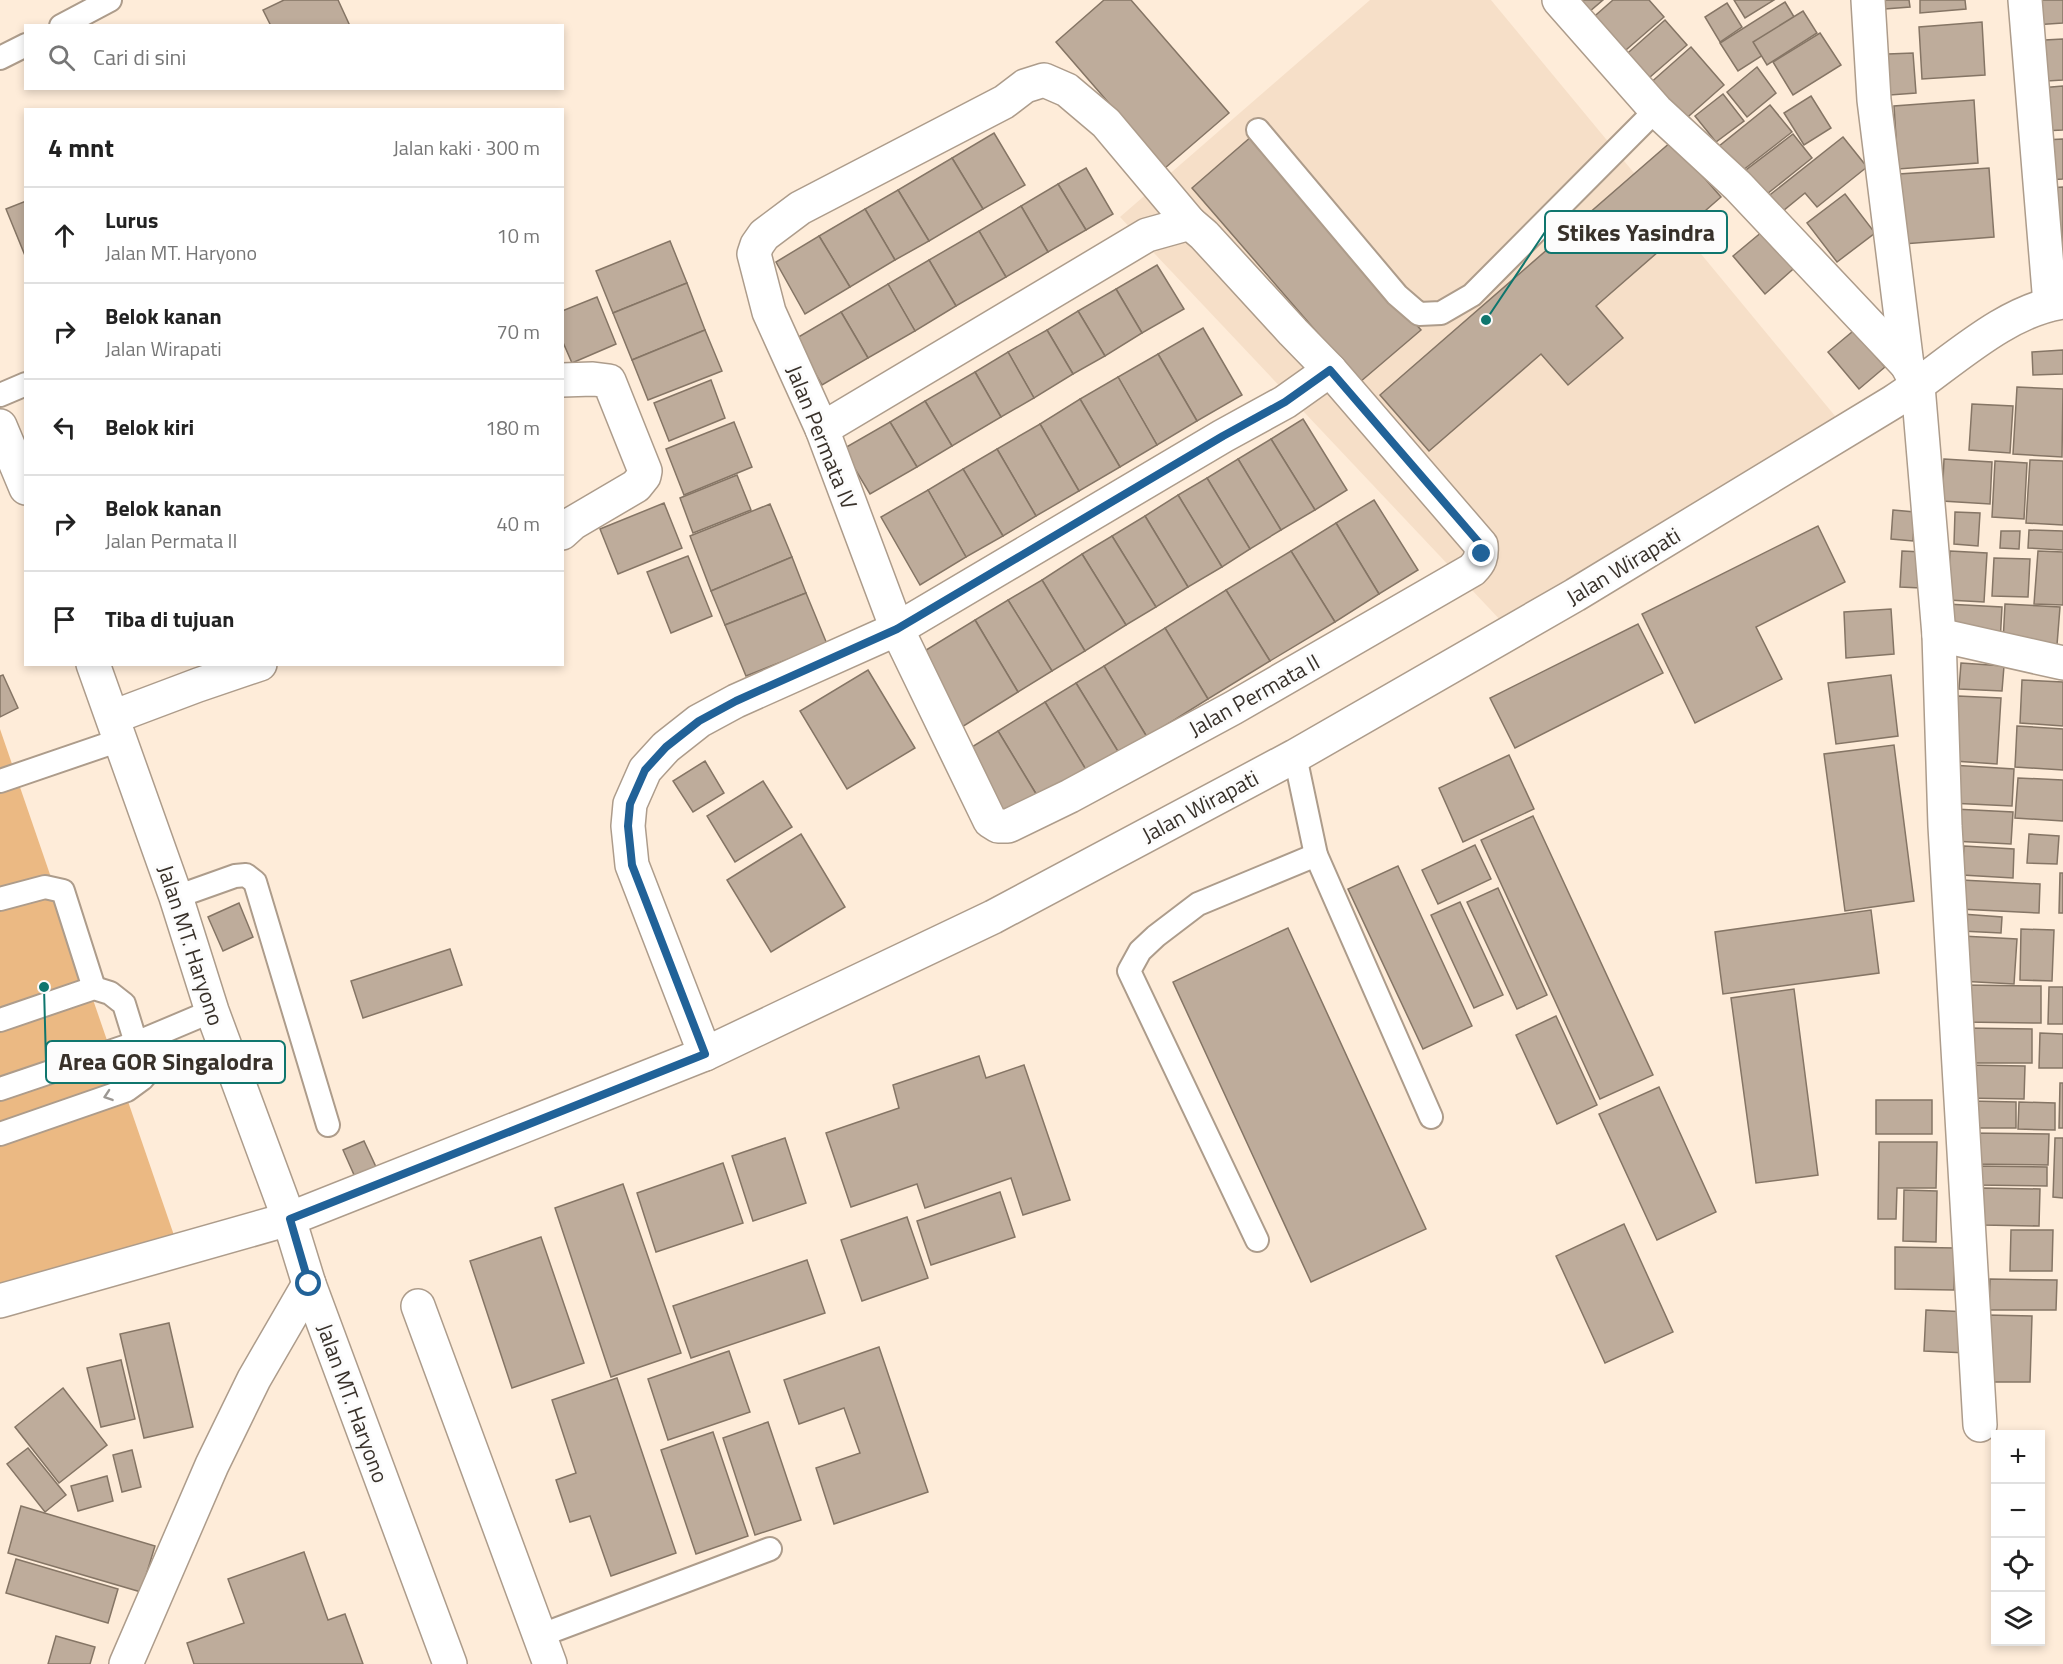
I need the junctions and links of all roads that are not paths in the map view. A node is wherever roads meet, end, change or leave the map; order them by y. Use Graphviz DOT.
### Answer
graph roads {
  1 [pos="110,0"];
  2 [pos="1559,0"];
  3 [pos="1868,0"];
  4 [pos="2025,0"];
  5 [pos="66,24"];
  6 [pos="24,46"];
  7 [pos="0,58"];
  8 [pos="1656,110"];
  9 [pos="1258,130"];
  10 [pos="1190,223"];
  11 [pos="2057,303"];
  12 [pos="1330,370"];
  13 [pos="1913,375"];
  14 [pos="564,381"];
  15 [pos="24,385"];
  16 [pos="0,395"];
  17 [pos="0,426"];
  18 [pos="822,429"];
  19 [pos="13,473"];
  20 [pos="564,531"];
  21 [pos="897,629"];
  22 [pos="1939,635"];
  23 [pos="2063,663"];
  24 [pos="94,666"];
  25 [pos="248,666"];
  26 [pos="224,670"];
  27 [pos="116,729"];
  28 [pos="1295,756"];
  29 [pos="0,781"];
  30 [pos="1316,855"];
  31 [pos="176,897"];
  32 [pos="0,898"];
  33 [pos="94,988"];
  34 [pos="212,1011"];
  35 [pos="0,1020"];
  36 [pos="136,1043"];
  37 [pos="705,1054"];
  38 [pos="0,1089"];
  39 [pos="1431,1117"];
  40 [pos="328,1125"];
  41 [pos="0,1134"];
  42 [pos="290,1219"];
  43 [pos="1257,1240"];
  44 [pos="309,1284"];
  45 [pos="0,1302"];
  46 [pos="418,1306"];
  47 [pos="1980,1425"];
  48 [pos="770,1549"];
  49 [pos="544,1650"];
  50 [pos="126,1664"];
  51 [pos="450,1664"];
  1 -- 5 [label="lane"];
  2 -- 8 [label="street"];
  3 -- 13 [label="street"];
  4 -- 11 [label="street"];
  6 -- 7 [label="lane"];
  8 -- 9 [label="lane"];
  8 -- 13 [label="street"];
  10 -- 12 [label="street"];
  10 -- 18 [label="street"];
  10 -- 18 [label="street, Jalan Permata IV"];
  11 -- 13 [label="street, Jalan Wirapati"];
  12 -- 21 [label="street"];
  12 -- 21 [label="street, Jalan Permata II"];
  13 -- 22 [label="street"];
  13 -- 28 [label="street, Jalan Wirapati"];
  14 -- 20 [label="street"];
  15 -- 16 [label="lane"];
  17 -- 19 [label="street"];
  18 -- 21 [label="street, Jalan Permata IV"];
  21 -- 37 [label="street"];
  22 -- 23 [label="street"];
  22 -- 47 [label="street"];
  24 -- 27 [label="street, Jalan MT. Haryono"];
  25 -- 26 [label="street"];
  26 -- 27 [label="street"];
  27 -- 29 [label="lane"];
  27 -- 31 [label="street, Jalan MT. Haryono"];
  28 -- 30 [label="lane"];
  28 -- 37 [label="street, Jalan Wirapati"];
  30 -- 39 [label="lane"];
  30 -- 43 [label="lane"];
  31 -- 34 [label="street, Jalan MT. Haryono"];
  31 -- 40 [label="lane"];
  32 -- 33 [label="lane"];
  33 -- 35 [label="lane"];
  33 -- 36 [label="lane"];
  34 -- 36 [label="lane"];
  34 -- 42 [label="street, Jalan MT. Haryono"];
  36 -- 38 [label="lane"];
  36 -- 41 [label="lane, one-way"];
  37 -- 42 [label="street, Jalan Wirapati"];
  42 -- 44 [label="street, Jalan MT. Haryono"];
  42 -- 45 [label="street, Jalan Wirapati"];
  44 -- 50 [label="street"];
  44 -- 51 [label="street, Jalan MT. Haryono"];
  46 -- 49 [label="street"];
  48 -- 49 [label="lane"];
}
